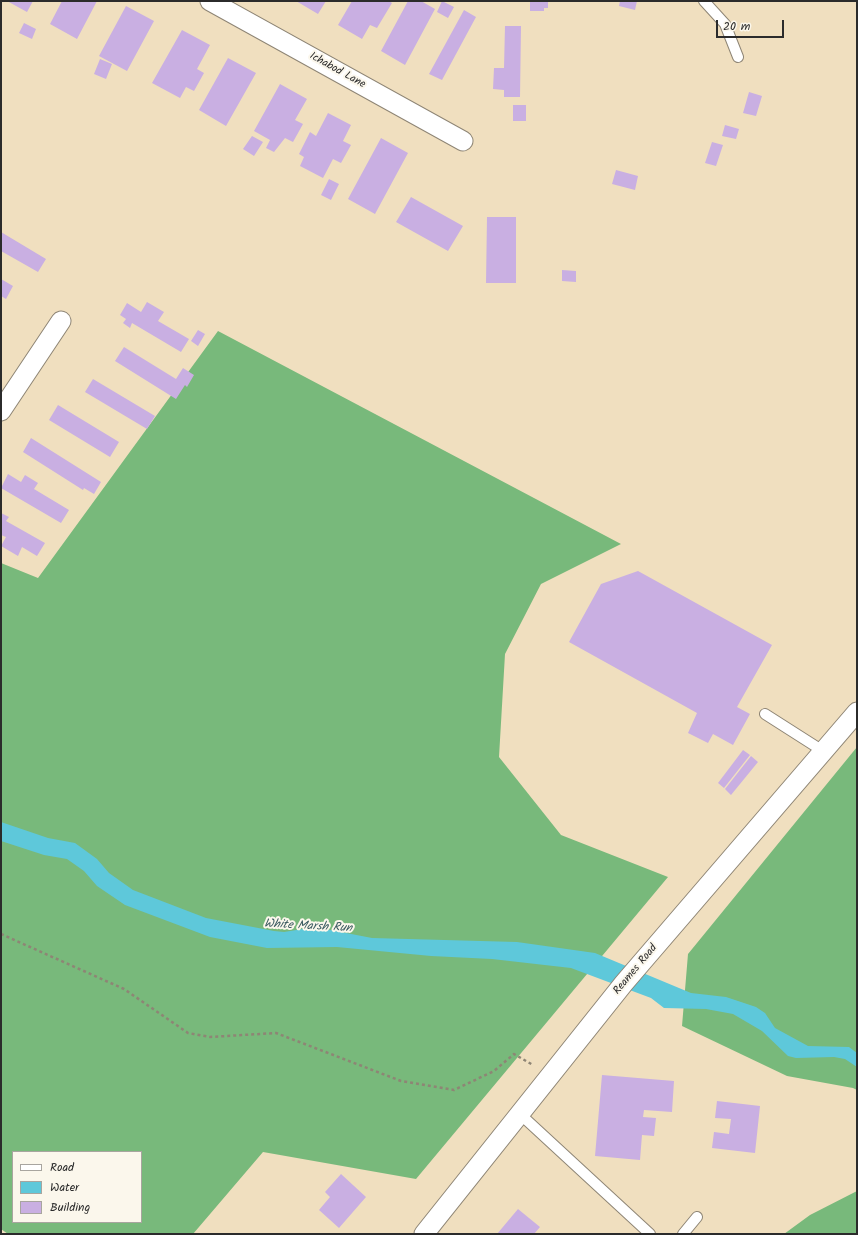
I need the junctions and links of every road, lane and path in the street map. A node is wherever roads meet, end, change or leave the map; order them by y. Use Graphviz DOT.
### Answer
graph roads {
  1 [pos="210,1"];
  2 [pos="704,1"];
  3 [pos="738,57"];
  4 [pos="463,141"];
  5 [pos="61,321"];
  6 [pos="1,411"];
  7 [pos="857,712"];
  8 [pos="765,714"];
  9 [pos="824,751"];
  10 [pos="1,934"];
  11 [pos="551,1075"];
  12 [pos="520,1114"];
  13 [pos="697,1217"];
  14 [pos="424,1234"];
  15 [pos="650,1234"];
  16 [pos="683,1234"];
  1 -- 4 [label="street, Ichabod Lane"];
  2 -- 3 [label="lane"];
  5 -- 6 [label="street"];
  7 -- 9 [label="street, Reames Road"];
  8 -- 9 [label="lane"];
  9 -- 11 [label="street, Reames Road"];
  10 -- 11 [label="path"];
  11 -- 12 [label="street, Reames Road"];
  12 -- 14 [label="street, Reames Road"];
  12 -- 15 [label="lane"];
  13 -- 16 [label="lane"];
}
